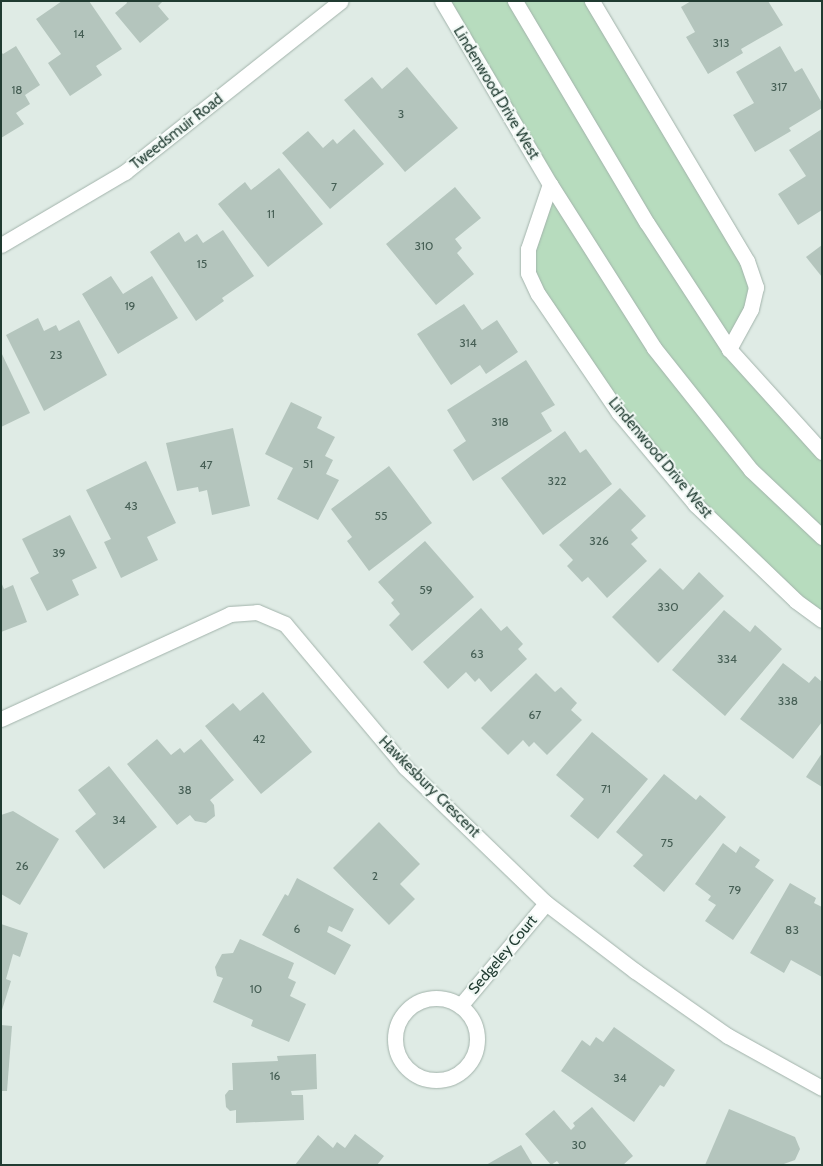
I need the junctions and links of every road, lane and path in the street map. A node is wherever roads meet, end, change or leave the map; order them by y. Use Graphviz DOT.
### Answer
graph roads {
  1 [pos="341,1"];
  2 [pos="442,1"];
  3 [pos="515,1"];
  4 [pos="592,1"];
  5 [pos="550,184"];
  6 [pos="1,245"];
  7 [pos="729,349"];
  8 [pos="822,452"];
  9 [pos="822,537"];
  10 [pos="822,620"];
  11 [pos="1,719"];
  12 [pos="546,903"];
  13 [pos="460,1006"];
  14 [pos="822,1088"];
  1 -- 6 [label="street, Tweedsmuir Road"];
  2 -- 5 [label="street, Lindenwood Drive West"];
  3 -- 7 [label="street"];
  4 -- 7 [label="street"];
  5 -- 9 [label="street, Lindenwood Drive West"];
  5 -- 10 [label="street, Lindenwood Drive West"];
  7 -- 8 [label="street"];
  11 -- 12 [label="street, Hawkesbury Crescent"];
  12 -- 13 [label="street, Sedgeley Court"];
  12 -- 14 [label="street, Hawkesbury Crescent"];
  13 -- 13 [label="street, Sedgeley Court"];
}
